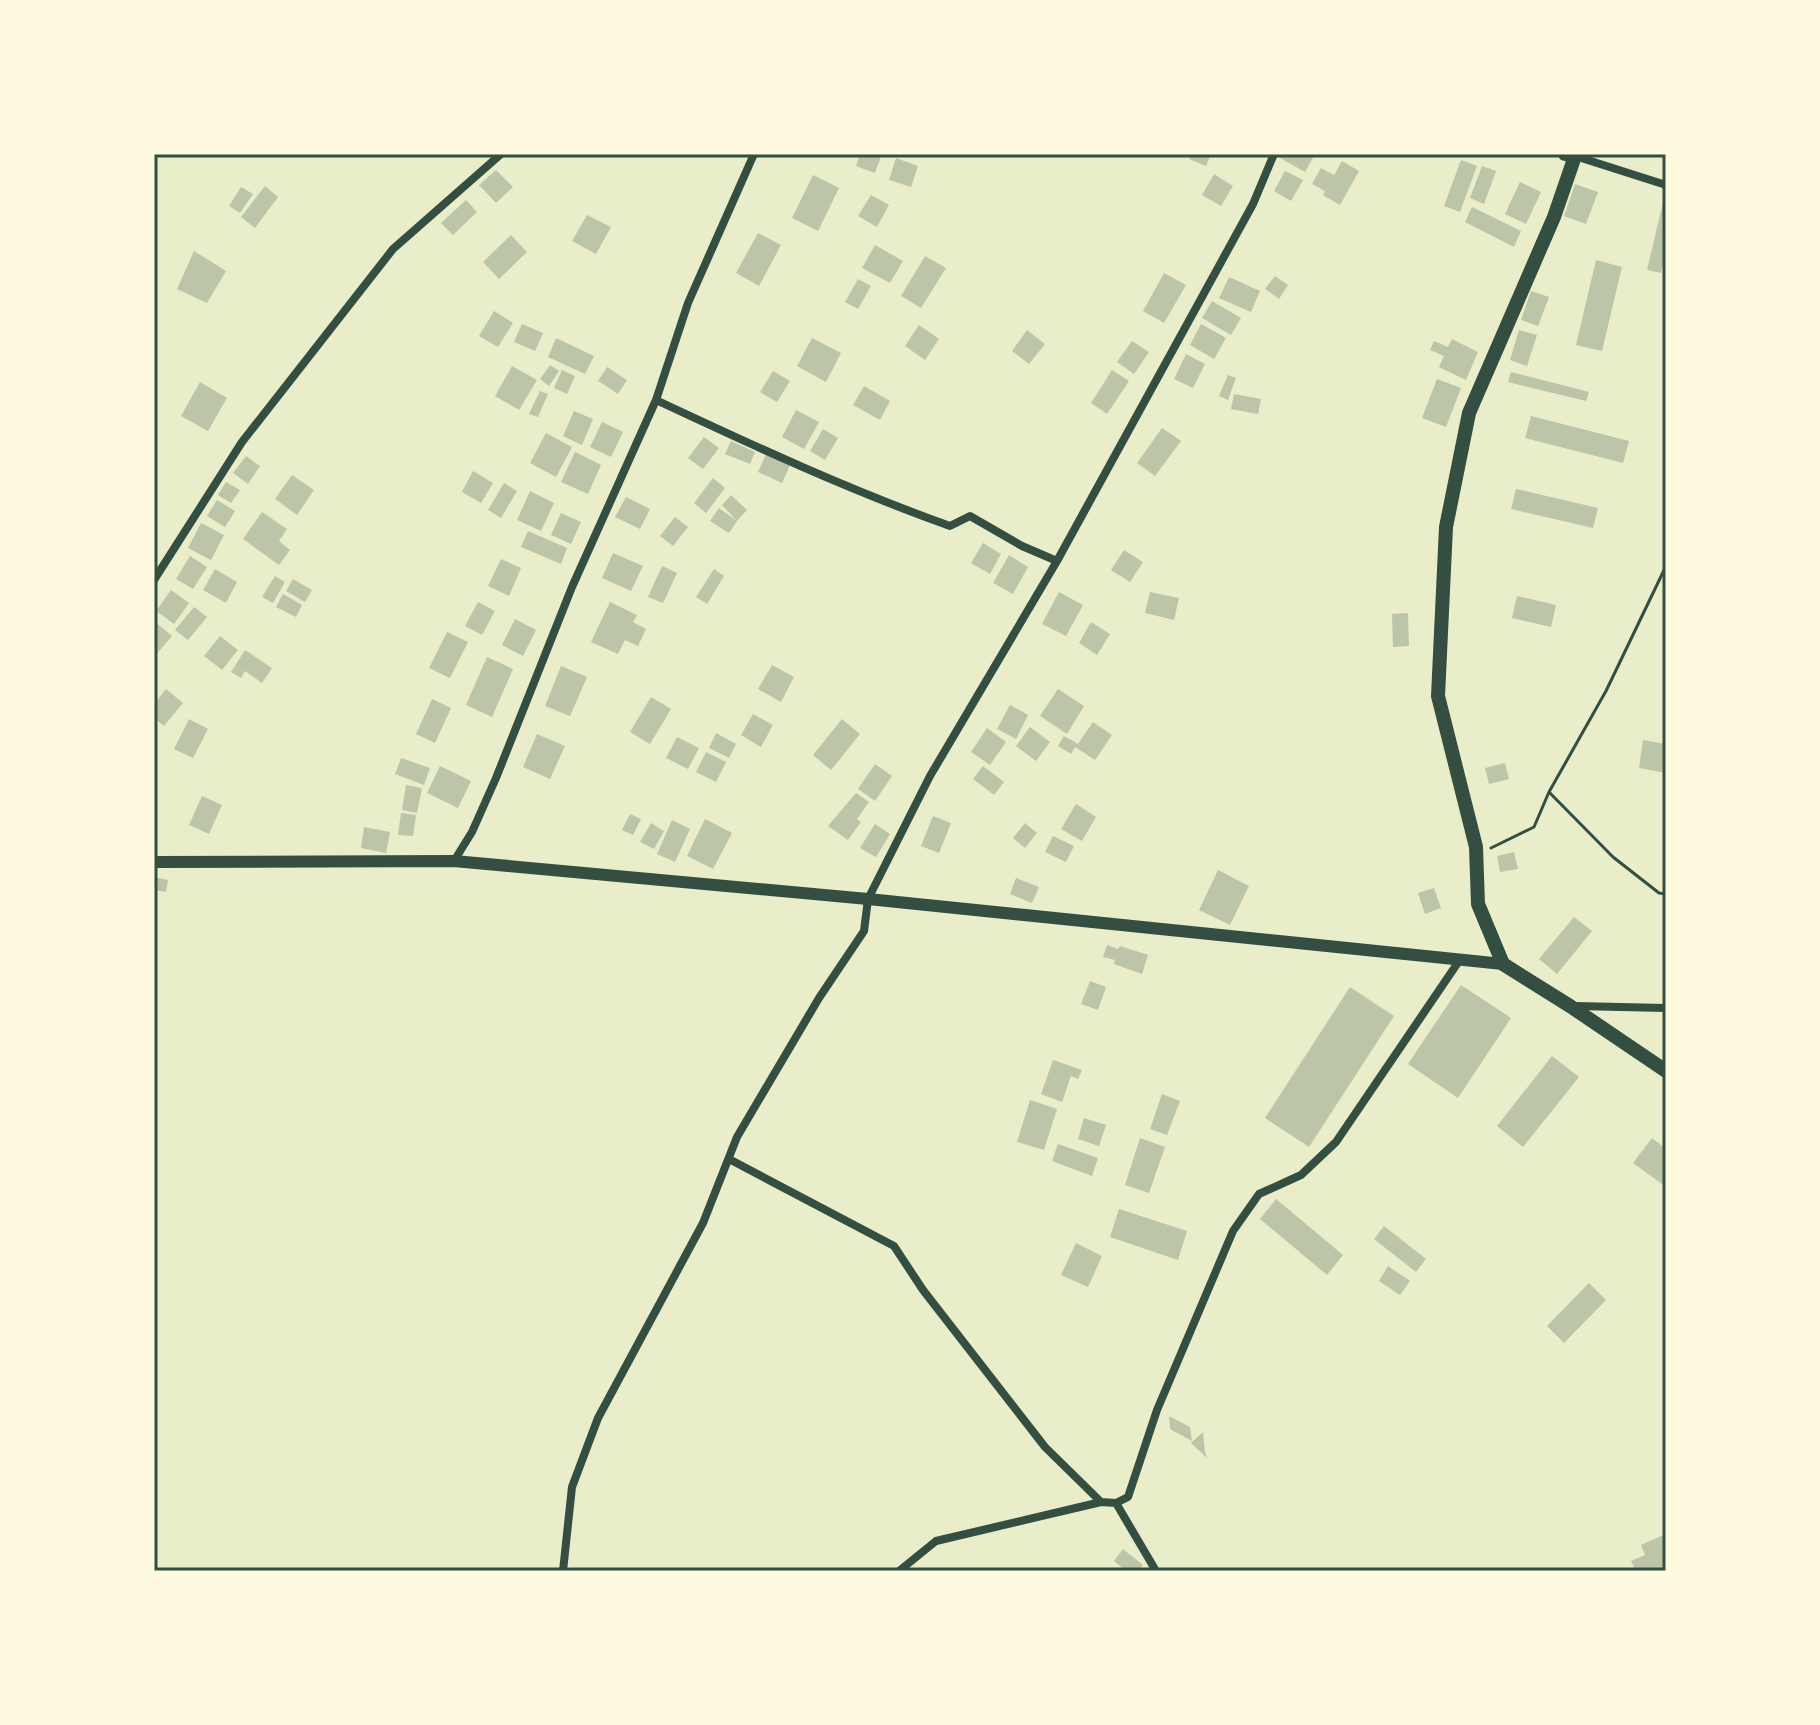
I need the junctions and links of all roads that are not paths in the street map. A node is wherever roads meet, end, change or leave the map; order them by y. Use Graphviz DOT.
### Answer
graph roads {
  1 [pos="501,154"];
  2 [pos="754,154"];
  3 [pos="1274,154"];
  4 [pos="1572,155"];
  5 [pos="1666,185"];
  6 [pos="656,400"];
  7 [pos="1057,561"];
  8 [pos="154,580"];
  9 [pos="454,861"];
  10 [pos="154,862"];
  11 [pos="868,899"];
  12 [pos="1459,961"];
  13 [pos="1503,964"];
  14 [pos="1570,1006"];
  15 [pos="1666,1008"];
  16 [pos="1666,1071"];
  17 [pos="729,1159"];
  18 [pos="1101,1502"];
  19 [pos="1116,1503"];
  20 [pos="563,1571"];
  21 [pos="899,1571"];
  22 [pos="1156,1571"];
  1 -- 8 [label="street"];
  2 -- 6 [label="street"];
  3 -- 7 [label="street"];
  4 -- 5 [label="street"];
  4 -- 13 [label="main road"];
  6 -- 7 [label="street"];
  6 -- 9 [label="street"];
  7 -- 11 [label="street"];
  9 -- 10 [label="street"];
  9 -- 11 [label="street"];
  11 -- 12 [label="street"];
  11 -- 17 [label="street"];
  12 -- 13 [label="street"];
  12 -- 19 [label="street"];
  13 -- 14 [label="main road"];
  14 -- 15 [label="street"];
  14 -- 16 [label="main road"];
  17 -- 18 [label="street"];
  17 -- 20 [label="street"];
  18 -- 19 [label="street"];
  18 -- 21 [label="street"];
  19 -- 22 [label="street"];
}
